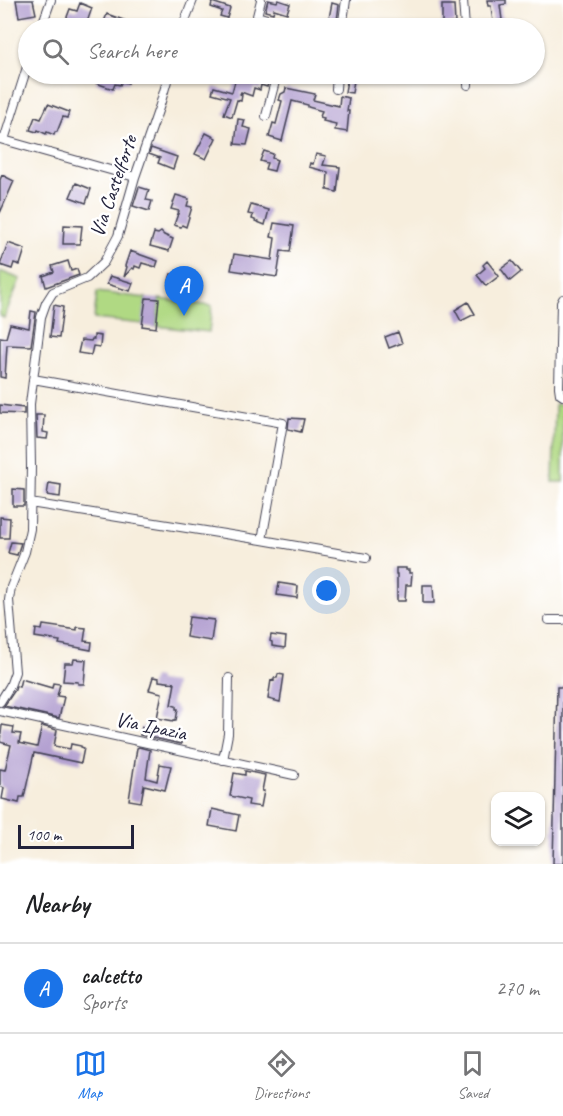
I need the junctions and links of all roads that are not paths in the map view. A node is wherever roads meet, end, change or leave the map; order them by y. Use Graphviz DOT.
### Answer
graph roads {
  1 [pos="51,0"];
  2 [pos="193,0"];
  3 [pos="261,0"];
  4 [pos="346,0"];
  5 [pos="463,0"];
  6 [pos="45,18"];
  7 [pos="186,18"];
  8 [pos="264,18"];
  9 [pos="343,18"];
  10 [pos="464,18"];
  11 [pos="21,84"];
  12 [pos="166,84"];
  13 [pos="274,84"];
  14 [pos="336,84"];
  15 [pos="336,89"];
  16 [pos="266,116"];
  17 [pos="2,140"];
  18 [pos="135,177"];
  19 [pos="563,299"];
  20 [pos="33,379"];
  21 [pos="563,396"];
  22 [pos="30,503"];
  23 [pos="262,540"];
  24 [pos="366,558"];
  25 [pos="549,620"];
  26 [pos="563,620"];
  27 [pos="229,678"];
  28 [pos="0,702"];
  29 [pos="0,711"];
  30 [pos="223,760"];
  31 [pos="294,775"];
  1 -- 6 [label="street"];
  2 -- 7 [label="street"];
  3 -- 8 [label="street"];
  4 -- 9 [label="street"];
  5 -- 10 [label="street"];
  11 -- 17 [label="street"];
  12 -- 18 [label="street, Via Castelforte"];
  13 -- 16 [label="street"];
  14 -- 15 [label="street"];
  17 -- 18 [label="street"];
  18 -- 20 [label="street, Via Castelforte"];
  19 -- 21 [label="street"];
  20 -- 22 [label="street, Via Castelforte"];
  20 -- 23 [label="street"];
  22 -- 23 [label="street"];
  22 -- 28 [label="street, Via Castelforte"];
  23 -- 24 [label="street"];
  25 -- 26 [label="street"];
  27 -- 30 [label="street"];
  29 -- 30 [label="street, Via Ipazia"];
  30 -- 31 [label="street, Via Ipazia"];
}
